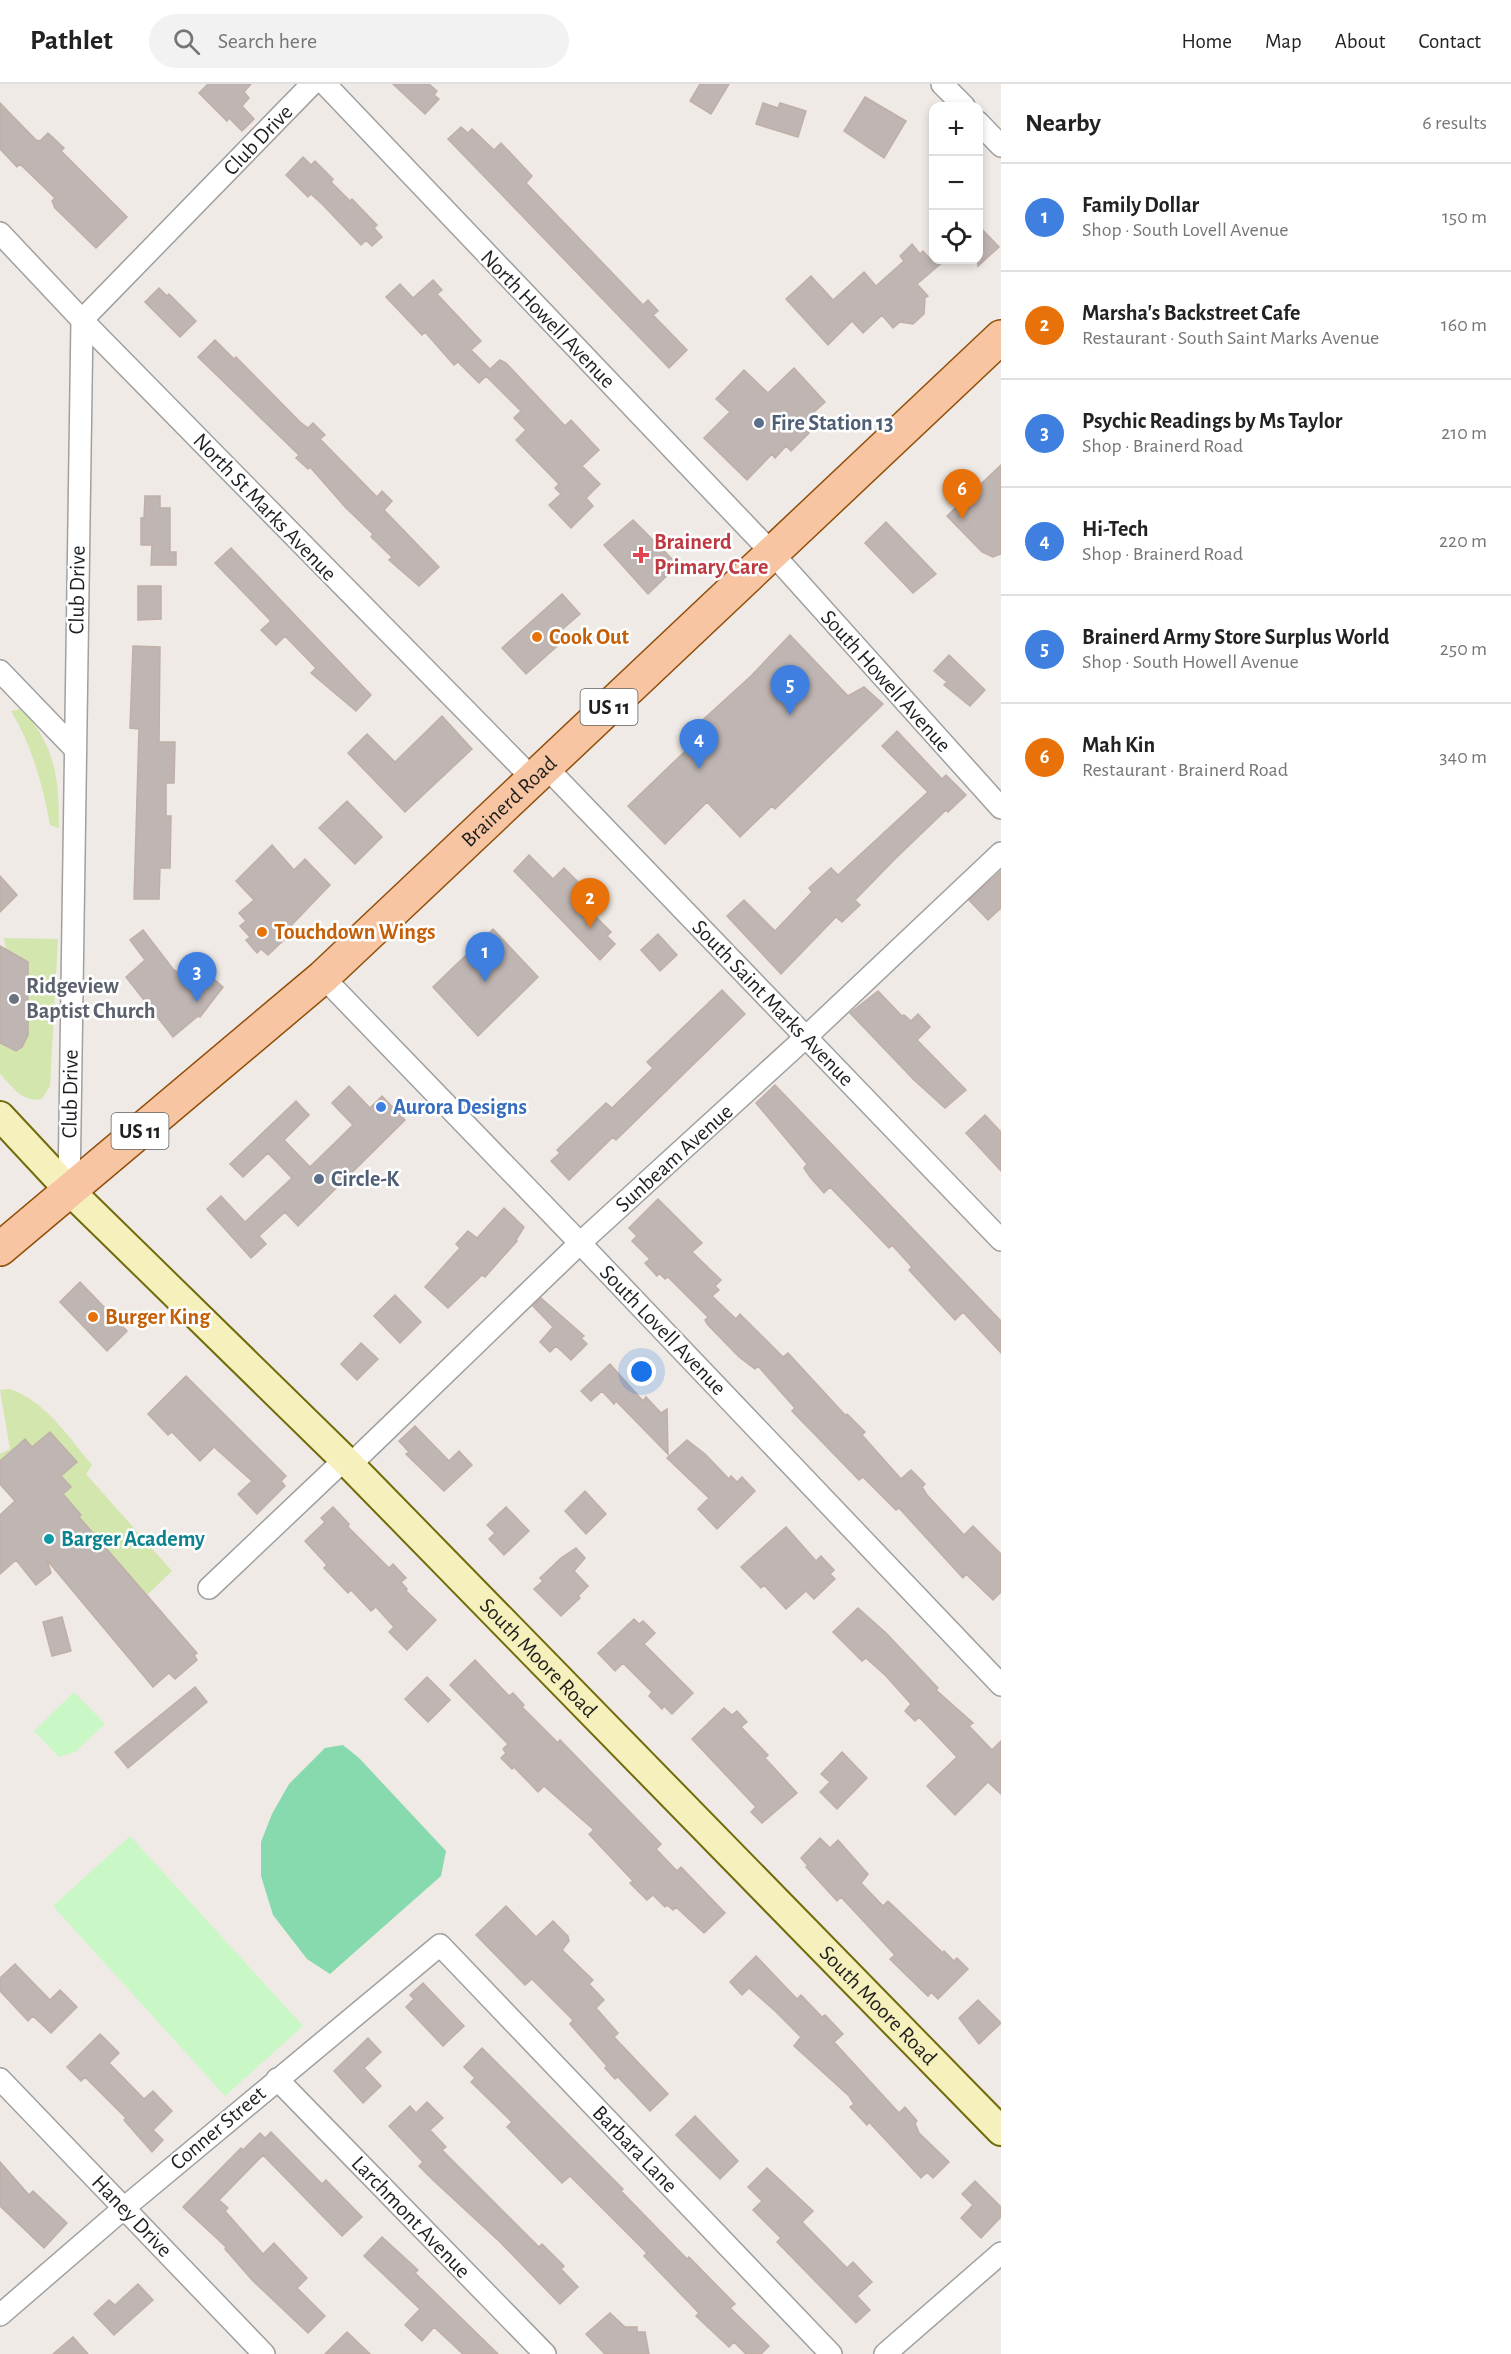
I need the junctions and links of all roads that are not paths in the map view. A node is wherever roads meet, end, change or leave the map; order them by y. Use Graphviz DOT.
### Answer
graph roads {
  1 [pos="312,84"];
  2 [pos="325,84"];
  3 [pos="942,84"];
  4 [pos="960,102"];
  5 [pos="983,127"];
  6 [pos="1001,146"];
  7 [pos="0,233"];
  8 [pos="82,320"];
  9 [pos="1001,337"];
  10 [pos="772,553"];
  11 [pos="0,671"];
  12 [pos="74,748"];
  13 [pos="539,773"];
  14 [pos="1001,808"];
  15 [pos="1001,853"];
  16 [pos="323,977"];
  17 [pos="806,1037"];
  18 [pos="0,1116"];
  19 [pos="69,1190"];
  20 [pos="1001,1240"];
  21 [pos="580,1243"];
  22 [pos="0,1249"];
  23 [pos="347,1462"];
  24 [pos="209,1588"];
  25 [pos="1001,1685"];
  26 [pos="440,1945"];
  27 [pos="0,2079"];
  28 [pos="277,2079"];
  29 [pos="1001,2131"];
  30 [pos="124,2208"];
  31 [pos="1001,2253"];
  32 [pos="0,2315"];
  33 [pos="264,2354"];
  34 [pos="545,2354"];
  35 [pos="831,2354"];
  36 [pos="885,2354"];
  1 -- 8 [label="street, Club Drive"];
  2 -- 10 [label="street, North Howell Avenue"];
  3 -- 4 [label="street"];
  5 -- 6 [label="street"];
  7 -- 8 [label="street, North St Marks Avenue"];
  8 -- 12 [label="street, Club Drive"];
  8 -- 13 [label="street, North St Marks Avenue"];
  9 -- 10 [label="main road, Brainerd Road / US 11"];
  10 -- 13 [label="main road, Brainerd Road / US 11"];
  10 -- 14 [label="street, South Howell Avenue"];
  11 -- 12 [label="street"];
  12 -- 19 [label="street, Club Drive"];
  13 -- 16 [label="main road, Brainerd Road / US 11"];
  13 -- 17 [label="street, South Saint Marks Avenue"];
  15 -- 17 [label="street, Sunbeam Avenue"];
  16 -- 19 [label="main road, Brainerd Road / US 11"];
  16 -- 21 [label="street, South Lovell Avenue"];
  17 -- 20 [label="street, South Saint Marks Avenue"];
  17 -- 21 [label="street, Sunbeam Avenue"];
  18 -- 19 [label="main road, South Moore Road"];
  19 -- 22 [label="main road, Brainerd Road / US 11"];
  19 -- 23 [label="main road, South Moore Road"];
  21 -- 23 [label="street, Sunbeam Avenue"];
  21 -- 25 [label="street, South Lovell Avenue"];
  23 -- 24 [label="street, Sunbeam Avenue"];
  23 -- 29 [label="main road, South Moore Road"];
  26 -- 28 [label="street, Conner Street"];
  26 -- 35 [label="street, Barbara Lane"];
  27 -- 30 [label="street, Haney Drive"];
  28 -- 30 [label="street, Conner Street"];
  28 -- 34 [label="street, Larchmont Avenue"];
  30 -- 32 [label="street, Conner Street"];
  30 -- 33 [label="street, Haney Drive"];
  31 -- 36 [label="street"];
}
